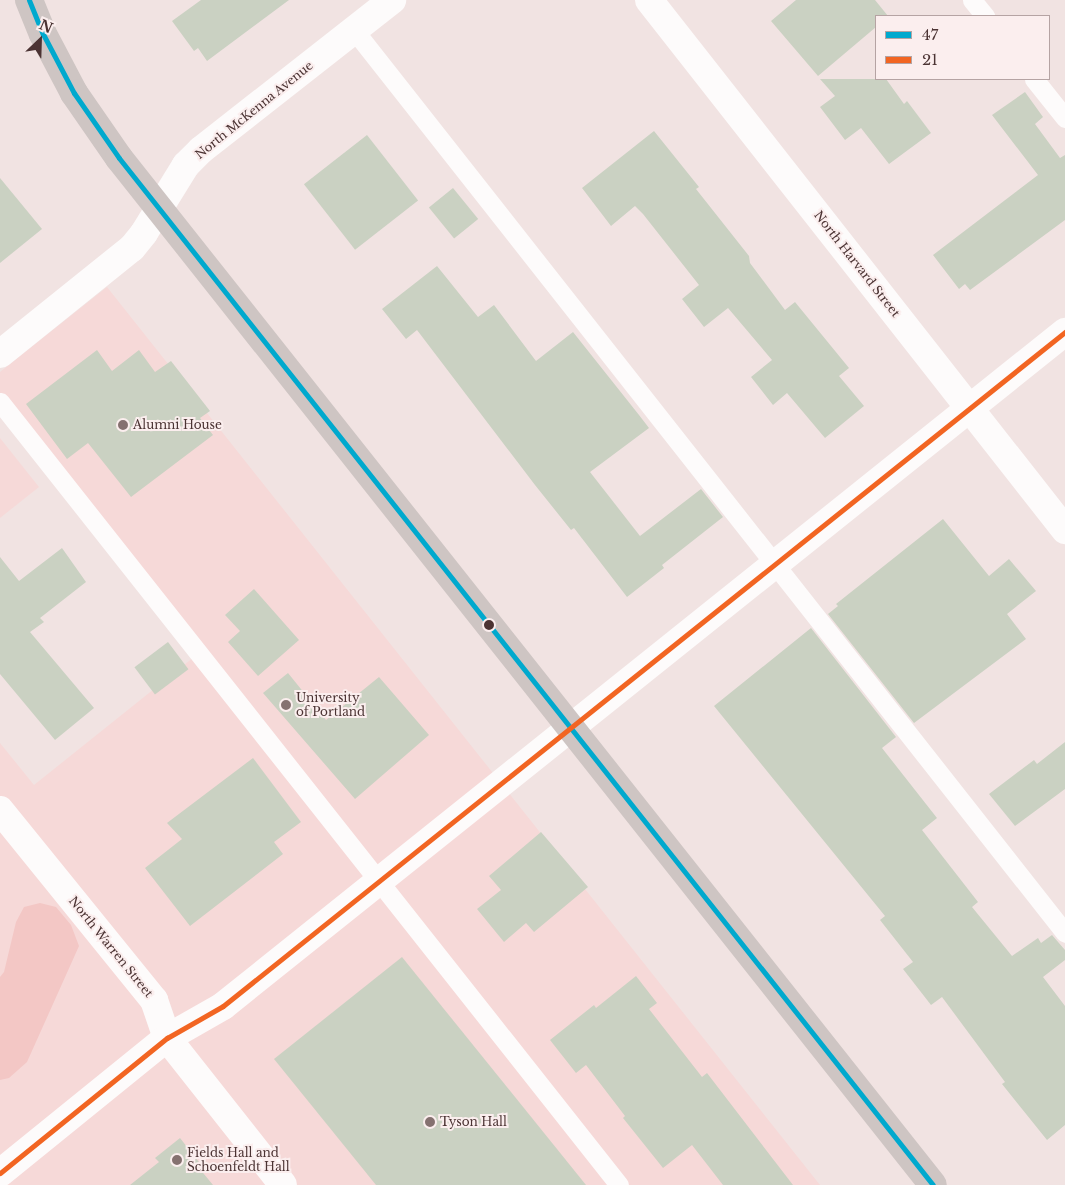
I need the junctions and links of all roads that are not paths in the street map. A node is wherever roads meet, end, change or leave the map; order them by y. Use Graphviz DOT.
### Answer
graph roads {
  1 [pos="29,0"];
  2 [pos="392,0"];
  3 [pos="649,0"];
  4 [pos="972,0"];
  5 [pos="984,15"];
  6 [pos="354,30"];
  7 [pos="1035,80"];
  8 [pos="1065,118"];
  9 [pos="159,209"];
  10 [pos="1065,332"];
  11 [pos="0,354"];
  12 [pos="0,402"];
  13 [pos="970,407"];
  14 [pos="1065,530"];
  15 [pos="774,564"];
  16 [pos="569,727"];
  17 [pos="0,810"];
  18 [pos="379,880"];
  19 [pos="1065,933"];
  20 [pos="167,1038"];
  21 [pos="0,1173"];
  22 [pos="283,1185"];
  23 [pos="619,1185"];
  24 [pos="933,1185"];
  1 -- 9 [label="main road"];
  2 -- 6 [label="street, North McKenna Avenue"];
  3 -- 13 [label="street, North Harvard Street"];
  4 -- 5 [label="lane"];
  6 -- 9 [label="street, North McKenna Avenue"];
  6 -- 15 [label="lane"];
  7 -- 8 [label="lane"];
  9 -- 11 [label="street, North McKenna Avenue"];
  9 -- 16 [label="main road"];
  10 -- 13 [label="street"];
  12 -- 18 [label="lane"];
  13 -- 14 [label="street, North Harvard Street"];
  13 -- 15 [label="street"];
  15 -- 16 [label="street"];
  15 -- 19 [label="lane"];
  16 -- 18 [label="street"];
  16 -- 24 [label="main road"];
  17 -- 20 [label="street, North Warren Street"];
  18 -- 20 [label="street"];
  18 -- 23 [label="lane"];
  20 -- 21 [label="street"];
  20 -- 22 [label="street, North Warren Street"];
}
